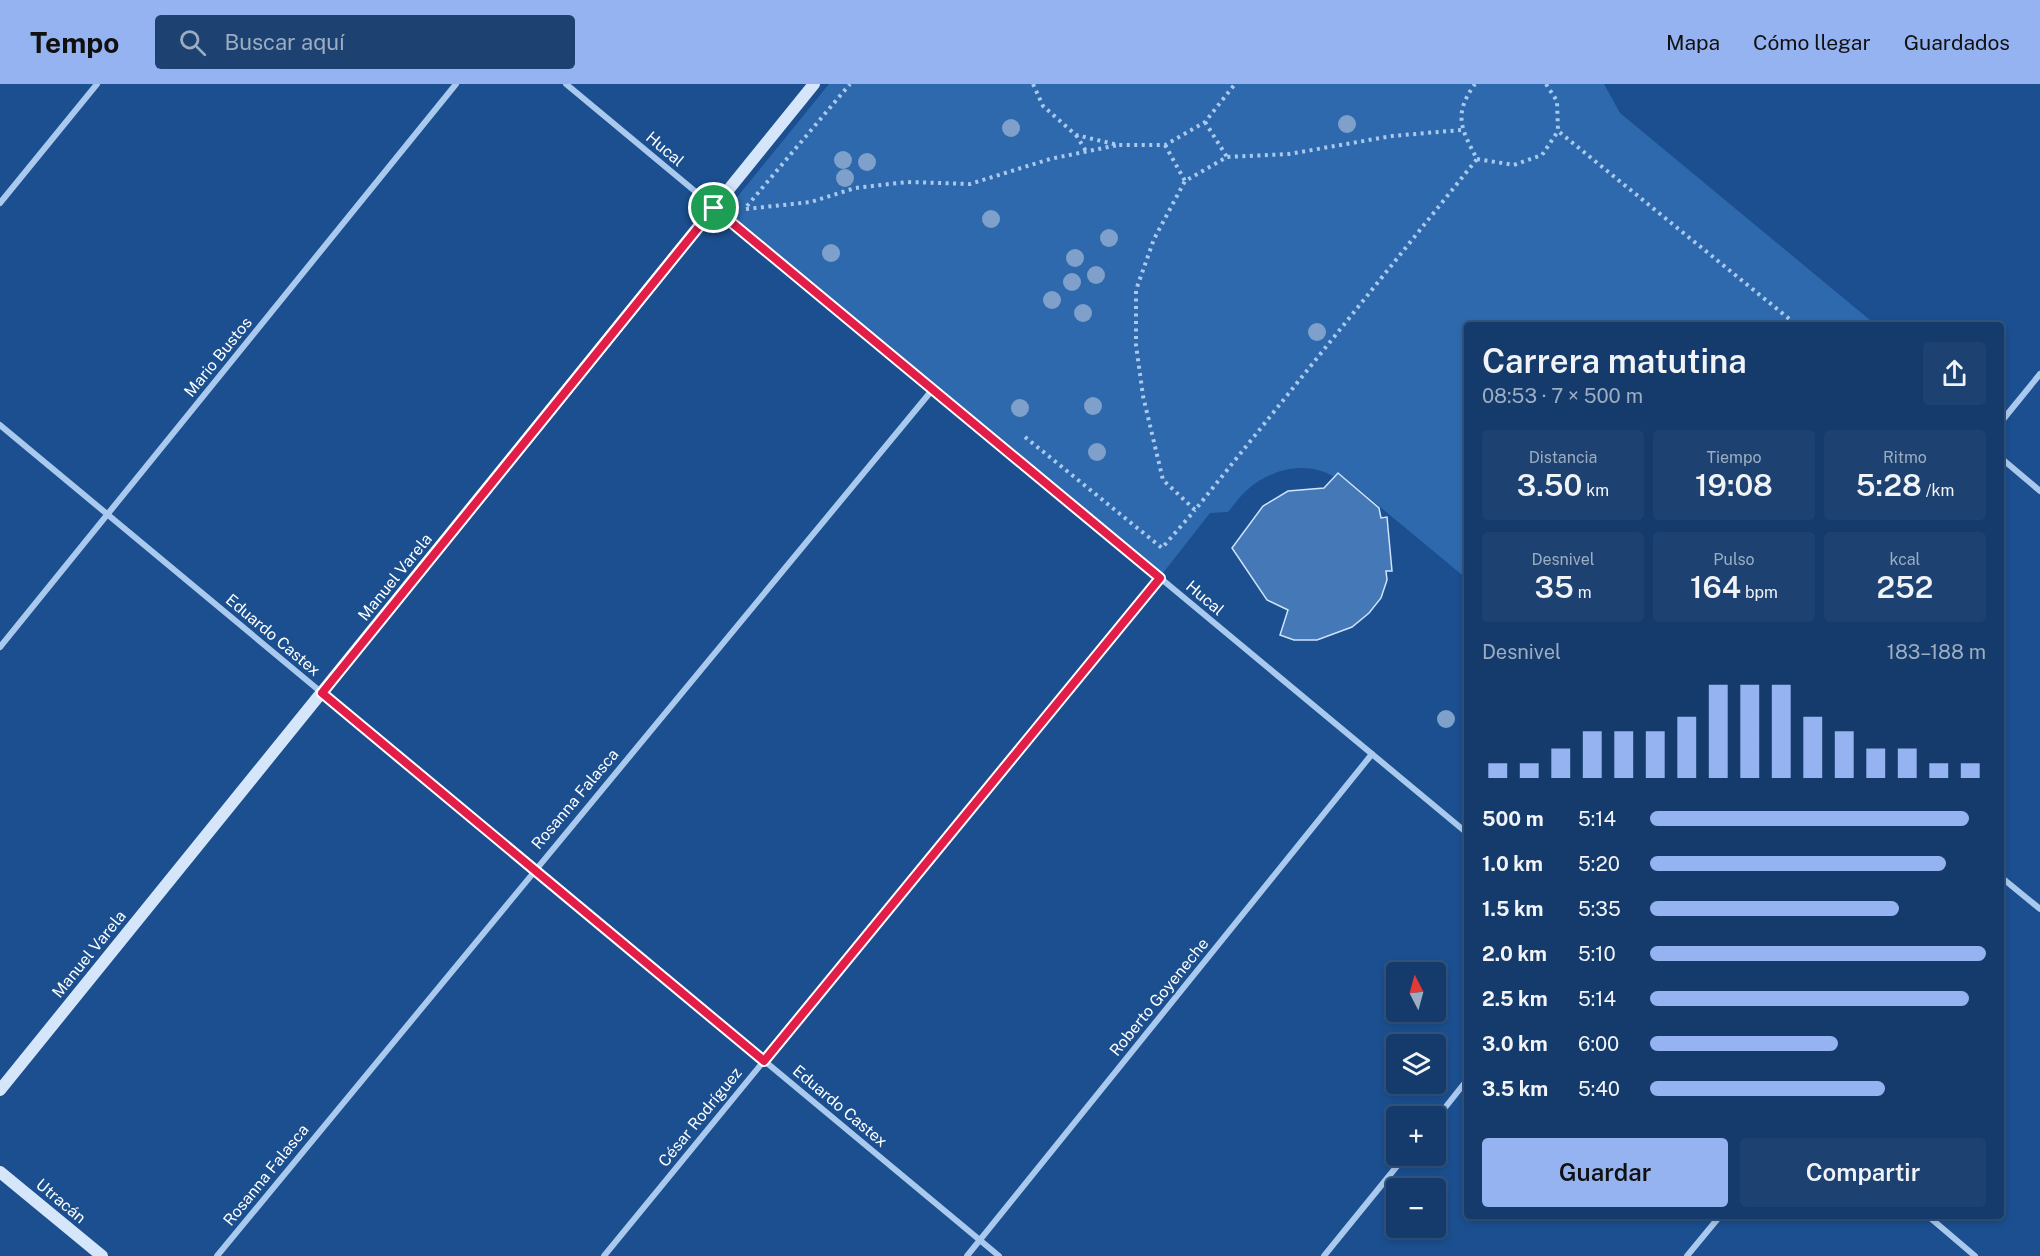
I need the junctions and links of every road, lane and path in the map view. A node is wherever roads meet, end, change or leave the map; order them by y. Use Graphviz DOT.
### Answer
graph roads {
  1 [pos="97,84"];
  2 [pos="456,84"];
  3 [pos="566,84"];
  4 [pos="814,84"];
  5 [pos="850,84"];
  6 [pos="1034,84"];
  7 [pos="1235,84"];
  8 [pos="1475,84"];
  9 [pos="1546,84"];
  10 [pos="1205,122"];
  11 [pos="1461,130"];
  12 [pos="1558,131"];
  13 [pos="1076,135"];
  14 [pos="1118,145"];
  15 [pos="1165,145"];
  16 [pos="1086,151"];
  17 [pos="1227,158"];
  18 [pos="1477,159"];
  19 [pos="1185,181"];
  20 [pos="0,203"];
  21 [pos="714,208"];
  22 [pos="745,209"];
  23 [pos="754,216"];
  24 [pos="1793,322"];
  25 [pos="2040,374"];
  26 [pos="933,389"];
  27 [pos="2004,418"];
  28 [pos="0,425"];
  29 [pos="1018,431"];
  30 [pos="2004,461"];
  31 [pos="2040,491"];
  32 [pos="1195,510"];
  33 [pos="108,514"];
  34 [pos="1160,578"];
  35 [pos="0,647"];
  36 [pos="322,693"];
  37 [pos="1372,754"];
  38 [pos="1464,831"];
  39 [pos="534,869"];
  40 [pos="2004,879"];
  41 [pos="2040,909"];
  42 [pos="764,1061"];
  43 [pos="1464,1084"];
  44 [pos="0,1090"];
  45 [pos="1446,1106"];
  46 [pos="1397,1166"];
  47 [pos="0,1172"];
  48 [pos="1717,1219"];
  49 [pos="1932,1219"];
  50 [pos="980,1240"];
  51 [pos="102,1256"];
  52 [pos="217,1256"];
  53 [pos="604,1256"];
  54 [pos="967,1256"];
  55 [pos="999,1256"];
  56 [pos="1324,1256"];
  57 [pos="1687,1256"];
  58 [pos="1975,1256"];
  1 -- 20 [label="street"];
  2 -- 33 [label="street, Mario Bustos"];
  3 -- 21 [label="street, Hucal"];
  4 -- 21 [label="street, Manuel Varela"];
  5 -- 22 [label="path"];
  6 -- 13 [label="path"];
  7 -- 10 [label="path"];
  8 -- 11 [label="path"];
  9 -- 12 [label="path"];
  10 -- 15 [label="path"];
  10 -- 17 [label="path"];
  11 -- 17 [label="path"];
  11 -- 18 [label="path"];
  12 -- 18 [label="path"];
  12 -- 24 [label="path"];
  13 -- 14 [label="path"];
  13 -- 16 [label="path"];
  14 -- 15 [label="path"];
  14 -- 16 [label="path"];
  15 -- 19 [label="path"];
  16 -- 22 [label="path"];
  17 -- 19 [label="path"];
  18 -- 32 [label="path"];
  19 -- 32 [label="path"];
  21 -- 26 [label="street, Hucal"];
  21 -- 36 [label="street, Manuel Varela"];
  22 -- 23 [label="path"];
  25 -- 27 [label="street"];
  26 -- 34 [label="street, Hucal"];
  26 -- 39 [label="street, Rosanna Falasca"];
  28 -- 33 [label="street, Eduardo Castex"];
  29 -- 32 [label="path"];
  30 -- 31 [label="street"];
  33 -- 35 [label="street, Mario Bustos"];
  33 -- 36 [label="street, Eduardo Castex"];
  34 -- 37 [label="street, Hucal"];
  34 -- 42 [label="street, César Rodríguez"];
  36 -- 39 [label="street, Eduardo Castex"];
  36 -- 44 [label="street, Manuel Varela"];
  37 -- 38 [label="street, Hucal"];
  37 -- 50 [label="street, Roberto Goyeneche"];
  39 -- 42 [label="street, Eduardo Castex"];
  39 -- 52 [label="street, Rosanna Falasca"];
  40 -- 41 [label="street"];
  42 -- 50 [label="street, Eduardo Castex"];
  42 -- 53 [label="street, César Rodríguez"];
  43 -- 45 [label="street"];
  46 -- 56 [label="street"];
  47 -- 51 [label="street, Utracán"];
  48 -- 57 [label="street"];
  49 -- 58 [label="street"];
  50 -- 54 [label="street, Roberto Goyeneche"];
  50 -- 55 [label="street, Eduardo Castex"];
}
